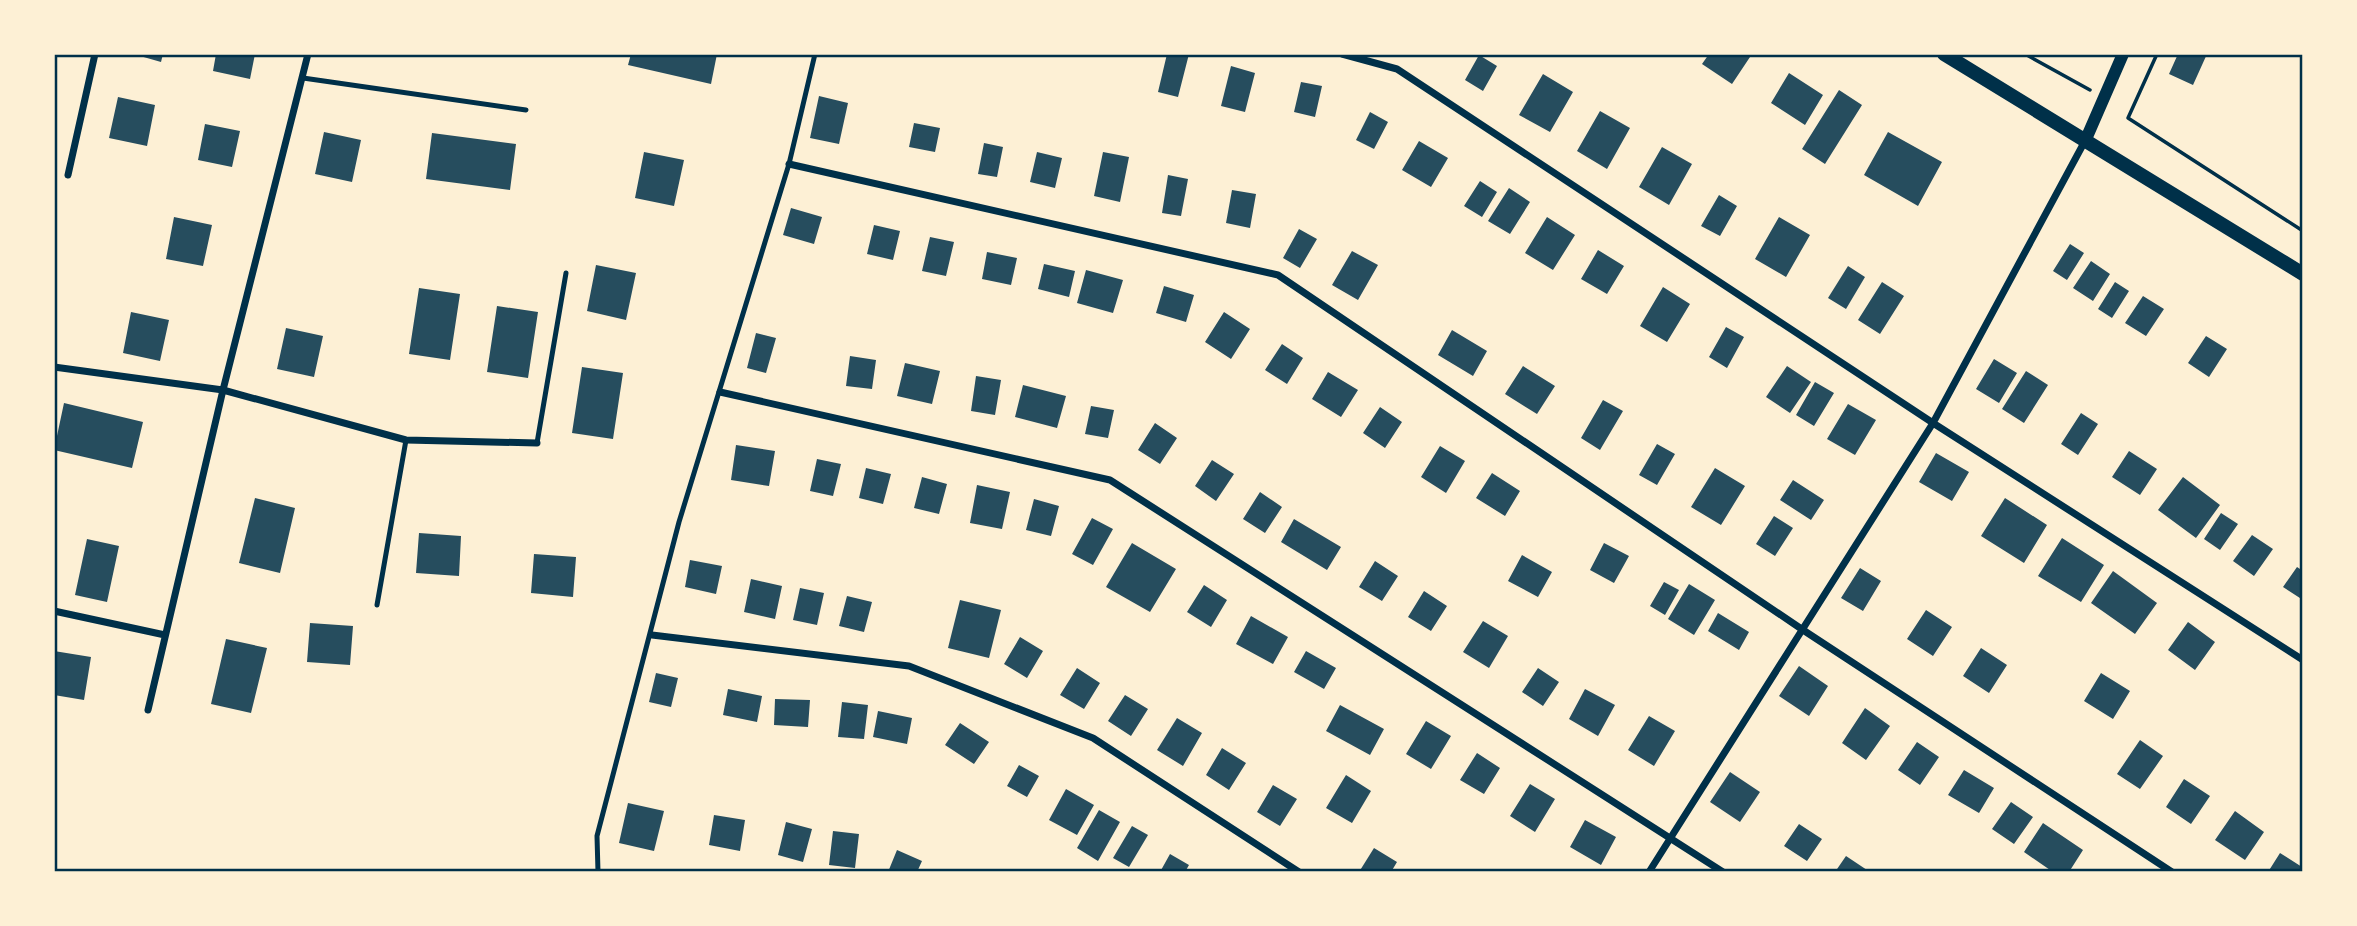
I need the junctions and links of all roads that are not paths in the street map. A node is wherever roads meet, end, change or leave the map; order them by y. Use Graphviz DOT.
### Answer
graph roads {
  1 [pos="95,54"];
  2 [pos="308,54"];
  3 [pos="815,54"];
  4 [pos="1342,54"];
  5 [pos="1944,54"];
  6 [pos="2123,54"];
  7 [pos="303,78"];
  8 [pos="526,110"];
  9 [pos="2086,139"];
  10 [pos="789,163"];
  11 [pos="68,175"];
  12 [pos="566,273"];
  13 [pos="2303,274"];
  14 [pos="54,367"];
  15 [pos="223,390"];
  16 [pos="720,392"];
  17 [pos="1933,423"];
  18 [pos="405,440"];
  19 [pos="537,443"];
  20 [pos="377,605"];
  21 [pos="54,611"];
  22 [pos="1803,630"];
  23 [pos="165,635"];
  24 [pos="652,635"];
  25 [pos="2303,660"];
  26 [pos="148,710"];
  27 [pos="1671,837"];
  28 [pos="598,872"];
  29 [pos="1299,872"];
  30 [pos="1649,872"];
  31 [pos="1723,872"];
  32 [pos="2172,872"];
  1 -- 11 [label="street"];
  2 -- 7 [label="street"];
  3 -- 10 [label="lane"];
  4 -- 17 [label="street"];
  5 -- 9 [label="main road"];
  6 -- 9 [label="street"];
  7 -- 8 [label="lane"];
  7 -- 15 [label="street"];
  9 -- 13 [label="main road"];
  9 -- 17 [label="street"];
  10 -- 16 [label="lane"];
  10 -- 22 [label="street"];
  12 -- 19 [label="lane"];
  14 -- 15 [label="street"];
  15 -- 18 [label="street"];
  15 -- 23 [label="street"];
  16 -- 24 [label="lane"];
  16 -- 27 [label="street"];
  17 -- 22 [label="street"];
  17 -- 25 [label="street"];
  18 -- 19 [label="street"];
  18 -- 20 [label="lane"];
  21 -- 23 [label="street"];
  22 -- 27 [label="street"];
  22 -- 32 [label="street"];
  23 -- 26 [label="street"];
  24 -- 28 [label="lane"];
  24 -- 29 [label="street"];
  27 -- 30 [label="street"];
  27 -- 31 [label="street"];
}
